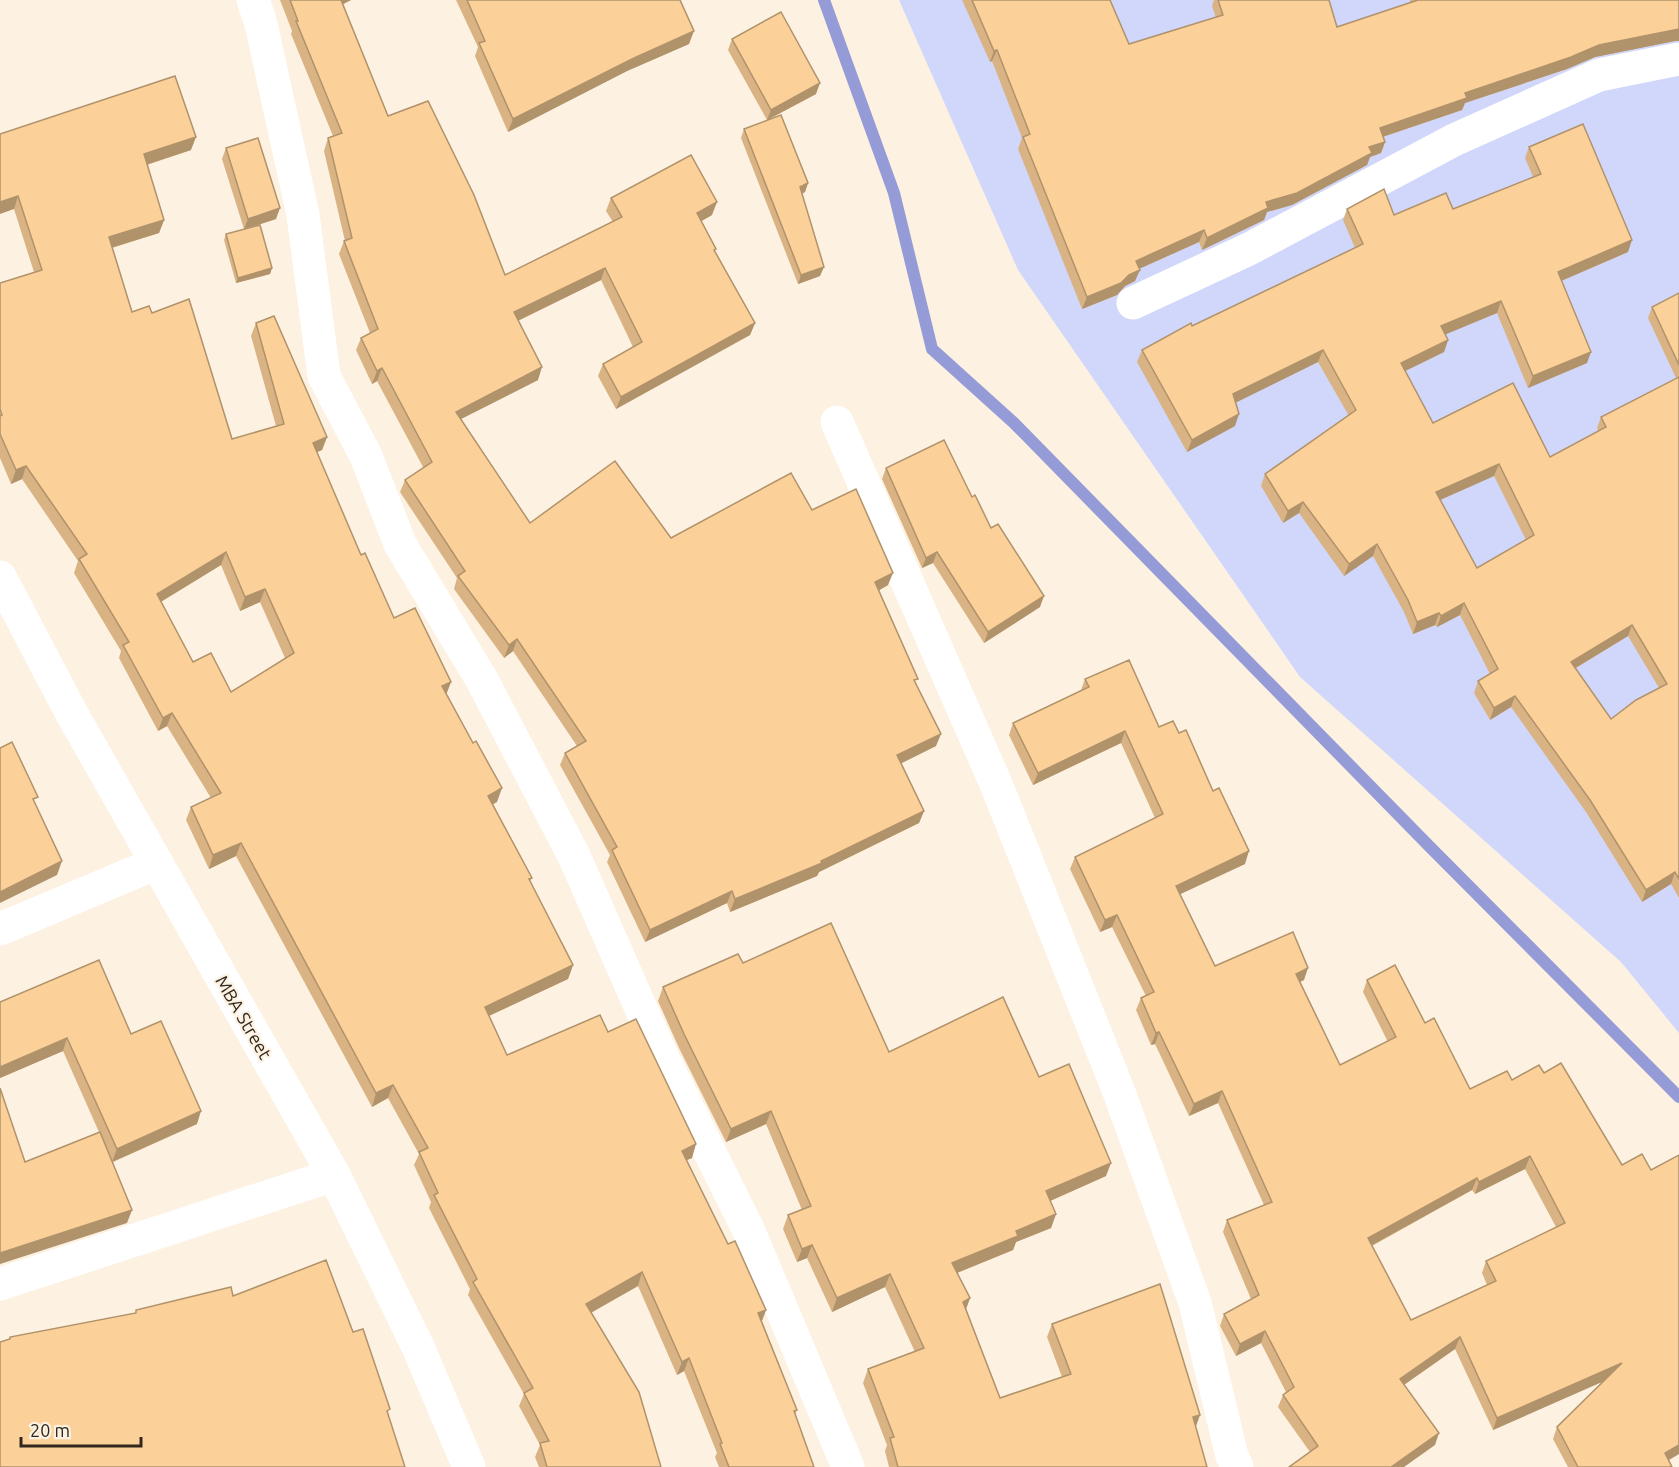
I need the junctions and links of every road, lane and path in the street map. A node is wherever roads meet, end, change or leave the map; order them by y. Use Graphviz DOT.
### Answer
graph roads {
  1 [pos="253,0"];
  2 [pos="1679,59"];
  3 [pos="1132,303"];
  4 [pos="837,422"];
  5 [pos="0,577"];
  6 [pos="157,863"];
  7 [pos="0,929"];
  8 [pos="334,1175"];
  9 [pos="0,1284"];
  10 [pos="469,1467"];
  11 [pos="848,1467"];
  12 [pos="1237,1467"];
  1 -- 11 [label="street"];
  2 -- 3 [label="street"];
  4 -- 12 [label="street"];
  5 -- 6 [label="street, MBA Street"];
  6 -- 7 [label="street"];
  6 -- 8 [label="street, MBA Street"];
  8 -- 9 [label="street"];
  8 -- 10 [label="street, MBA Street"];
}
